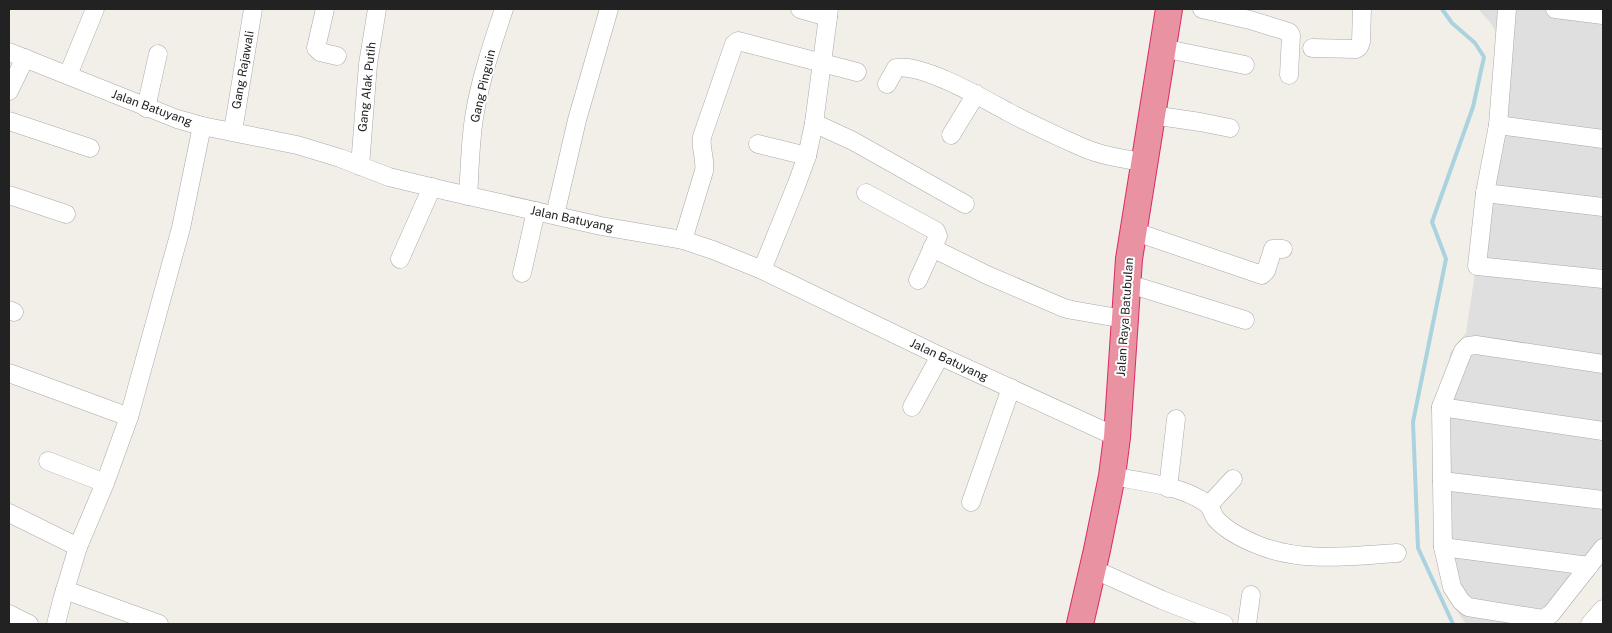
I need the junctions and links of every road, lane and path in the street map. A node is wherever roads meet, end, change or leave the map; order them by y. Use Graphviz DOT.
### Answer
graph roads {
  1 [pos="95,9"];
  2 [pos="254,9"];
  3 [pos="325,9"];
  4 [pos="504,9"];
  5 [pos="610,9"];
  6 [pos="800,9"];
  7 [pos="1169,9"];
  8 [pos="1202,9"];
  9 [pos="1362,9"];
  10 [pos="1507,9"];
  11 [pos="1555,9"];
  12 [pos="374,10"];
  13 [pos="828,13"];
  14 [pos="1603,15"];
  15 [pos="1162,48"];
  16 [pos="1312,48"];
  17 [pos="9,52"];
  18 [pos="158,54"];
  19 [pos="337,56"];
  20 [pos="25,58"];
  21 [pos="823,64"];
  22 [pos="1245,65"];
  23 [pos="857,72"];
  24 [pos="68,75"];
  25 [pos="1288,75"];
  26 [pos="887,84"];
  27 [pos="9,91"];
  28 [pos="976,94"];
  29 [pos="146,108"];
  30 [pos="1152,115"];
  31 [pos="9,122"];
  32 [pos="814,123"];
  33 [pos="1498,125"];
  34 [pos="202,126"];
  35 [pos="1230,128"];
  36 [pos="233,131"];
  37 [pos="951,135"];
  38 [pos="1603,138"];
  39 [pos="758,144"];
  40 [pos="90,148"];
  41 [pos="806,156"];
  42 [pos="1143,162"];
  43 [pos="360,166"];
  44 [pos="432,187"];
  45 [pos="1485,193"];
  46 [pos="866,194"];
  47 [pos="9,195"];
  48 [pos="468,196"];
  49 [pos="965,204"];
  50 [pos="1603,207"];
  51 [pos="536,211"];
  52 [pos="66,214"];
  53 [pos="555,216"];
  54 [pos="1133,231"];
  55 [pos="683,240"];
  56 [pos="932,248"];
  57 [pos="1283,249"];
  58 [pos="400,259"];
  59 [pos="762,270"];
  60 [pos="522,274"];
  61 [pos="1603,278"];
  62 [pos="918,280"];
  63 [pos="1126,283"];
  64 [pos="1124,319"];
  65 [pos="1245,320"];
  66 [pos="940,356"];
  67 [pos="1603,364"];
  68 [pos="9,373"];
  69 [pos="1011,388"];
  70 [pos="912,407"];
  71 [pos="1441,407"];
  72 [pos="130,418"];
  73 [pos="1176,419"];
  74 [pos="1603,432"];
  75 [pos="1117,437"];
  76 [pos="48,461"];
  77 [pos="1112,476"];
  78 [pos="1233,478"];
  79 [pos="1442,481"];
  80 [pos="106,483"];
  81 [pos="1168,488"];
  82 [pos="1603,500"];
  83 [pos="970,502"];
  84 [pos="1209,505"];
  85 [pos="9,513"];
  86 [pos="78,547"];
  87 [pos="1443,547"];
  88 [pos="1603,548"];
  89 [pos="1397,553"];
  90 [pos="1589,566"];
  91 [pos="1093,569"];
  92 [pos="65,590"];
  93 [pos="1251,595"];
  94 [pos="1603,609"];
  95 [pos="9,614"];
  96 [pos="29,624"];
  97 [pos="56,624"];
  98 [pos="158,624"];
  99 [pos="1080,624"];
  100 [pos="1224,624"];
  101 [pos="1247,624"];
  102 [pos="1590,624"];
  1 -- 24 [label="street"];
  2 -- 36 [label="street, Gang Rajawali"];
  3 -- 19 [label="street"];
  4 -- 48 [label="street, Gang Pinguin"];
  5 -- 53 [label="street"];
  6 -- 13 [label="street"];
  7 -- 15 [label="highway, Jalan Raya Batubulan"];
  8 -- 25 [label="street"];
  9 -- 16 [label="street"];
  10 -- 33 [label="street"];
  11 -- 14 [label="street"];
  12 -- 43 [label="street, Gang Alak Putih"];
  13 -- 21 [label="street"];
  15 -- 22 [label="street"];
  15 -- 30 [label="highway, Jalan Raya Batubulan"];
  17 -- 20 [label="street, Jalan Batuyang"];
  18 -- 29 [label="street"];
  20 -- 24 [label="street, Jalan Batuyang"];
  20 -- 27 [label="street"];
  21 -- 23 [label="street"];
  21 -- 32 [label="street"];
  21 -- 55 [label="street"];
  24 -- 29 [label="street, Jalan Batuyang"];
  26 -- 28 [label="street"];
  28 -- 37 [label="street"];
  28 -- 42 [label="street"];
  29 -- 34 [label="street, Jalan Batuyang"];
  30 -- 35 [label="street"];
  30 -- 42 [label="highway, Jalan Raya Batubulan"];
  31 -- 40 [label="street"];
  32 -- 41 [label="street"];
  32 -- 49 [label="street"];
  33 -- 38 [label="street"];
  33 -- 45 [label="street"];
  34 -- 36 [label="street, Jalan Batuyang"];
  34 -- 72 [label="street"];
  36 -- 43 [label="street, Jalan Batuyang"];
  39 -- 41 [label="street"];
  41 -- 59 [label="street"];
  42 -- 54 [label="highway, Jalan Raya Batubulan"];
  43 -- 44 [label="street, Jalan Batuyang"];
  44 -- 48 [label="street, Jalan Batuyang"];
  44 -- 58 [label="street"];
  45 -- 50 [label="street"];
  45 -- 61 [label="street"];
  46 -- 56 [label="street"];
  47 -- 52 [label="street"];
  48 -- 51 [label="street, Jalan Batuyang"];
  51 -- 53 [label="street, Jalan Batuyang"];
  51 -- 60 [label="street"];
  53 -- 55 [label="street, Jalan Batuyang"];
  54 -- 57 [label="street"];
  54 -- 63 [label="highway, Jalan Raya Batubulan"];
  55 -- 59 [label="street, Jalan Batuyang"];
  56 -- 62 [label="street"];
  56 -- 64 [label="street"];
  59 -- 66 [label="street, Jalan Batuyang"];
  63 -- 64 [label="highway, Jalan Raya Batubulan"];
  63 -- 65 [label="street"];
  64 -- 75 [label="highway, Jalan Raya Batubulan"];
  66 -- 69 [label="street, Jalan Batuyang"];
  66 -- 70 [label="street"];
  67 -- 71 [label="street"];
  68 -- 72 [label="street"];
  69 -- 75 [label="street, Jalan Batuyang"];
  69 -- 83 [label="street"];
  71 -- 74 [label="street"];
  71 -- 79 [label="street"];
  72 -- 80 [label="street"];
  73 -- 81 [label="street"];
  75 -- 77 [label="highway, Jalan Raya Batubulan"];
  76 -- 80 [label="street"];
  77 -- 81 [label="street"];
  77 -- 91 [label="highway, Jalan Raya Batubulan"];
  78 -- 84 [label="street"];
  79 -- 82 [label="street"];
  79 -- 87 [label="street"];
  80 -- 86 [label="street"];
  81 -- 84 [label="street"];
  84 -- 89 [label="street"];
  85 -- 86 [label="street"];
  86 -- 92 [label="street"];
  87 -- 90 [label="street"];
  87 -- 90 [label="street"];
  88 -- 90 [label="street"];
  91 -- 99 [label="highway, Jalan Raya Batubulan"];
  91 -- 100 [label="street"];
  92 -- 97 [label="street"];
  92 -- 98 [label="street"];
  93 -- 101 [label="street"];
  94 -- 102 [label="street"];
  95 -- 96 [label="street"];
}
